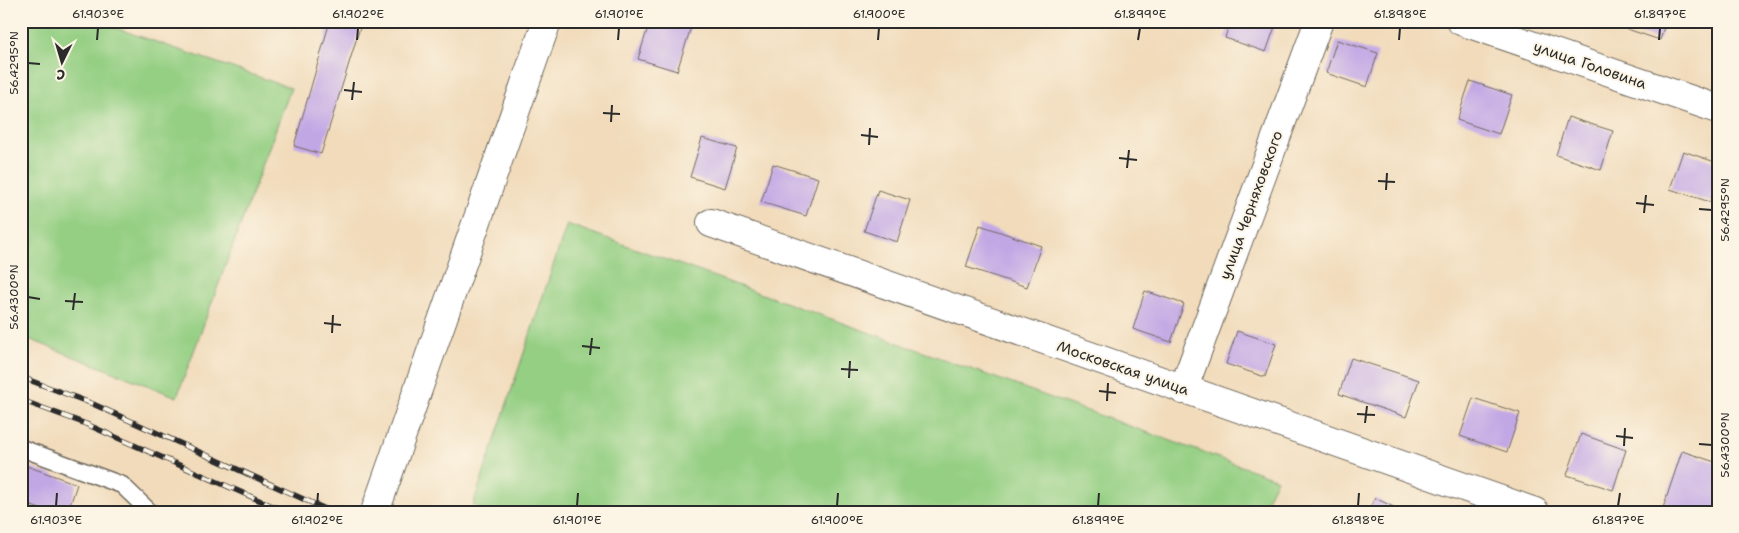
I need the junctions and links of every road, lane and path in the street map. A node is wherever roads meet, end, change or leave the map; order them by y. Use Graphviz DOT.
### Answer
graph roads {
  1 [pos="546,21"];
  2 [pos="1319,21"];
  3 [pos="1461,21"];
  4 [pos="1718,109"];
  5 [pos="711,223"];
  6 [pos="1183,390"];
  7 [pos="21,448"];
  8 [pos="150,512"];
  9 [pos="376,512"];
  10 [pos="1534,512"];
  1 -- 9 [label="street"];
  2 -- 6 [label="street, улица Черняховского"];
  3 -- 4 [label="street, улица Головина"];
  5 -- 6 [label="street, Московская улица"];
  6 -- 10 [label="street, Московская улица"];
  7 -- 8 [label="lane"];
}
